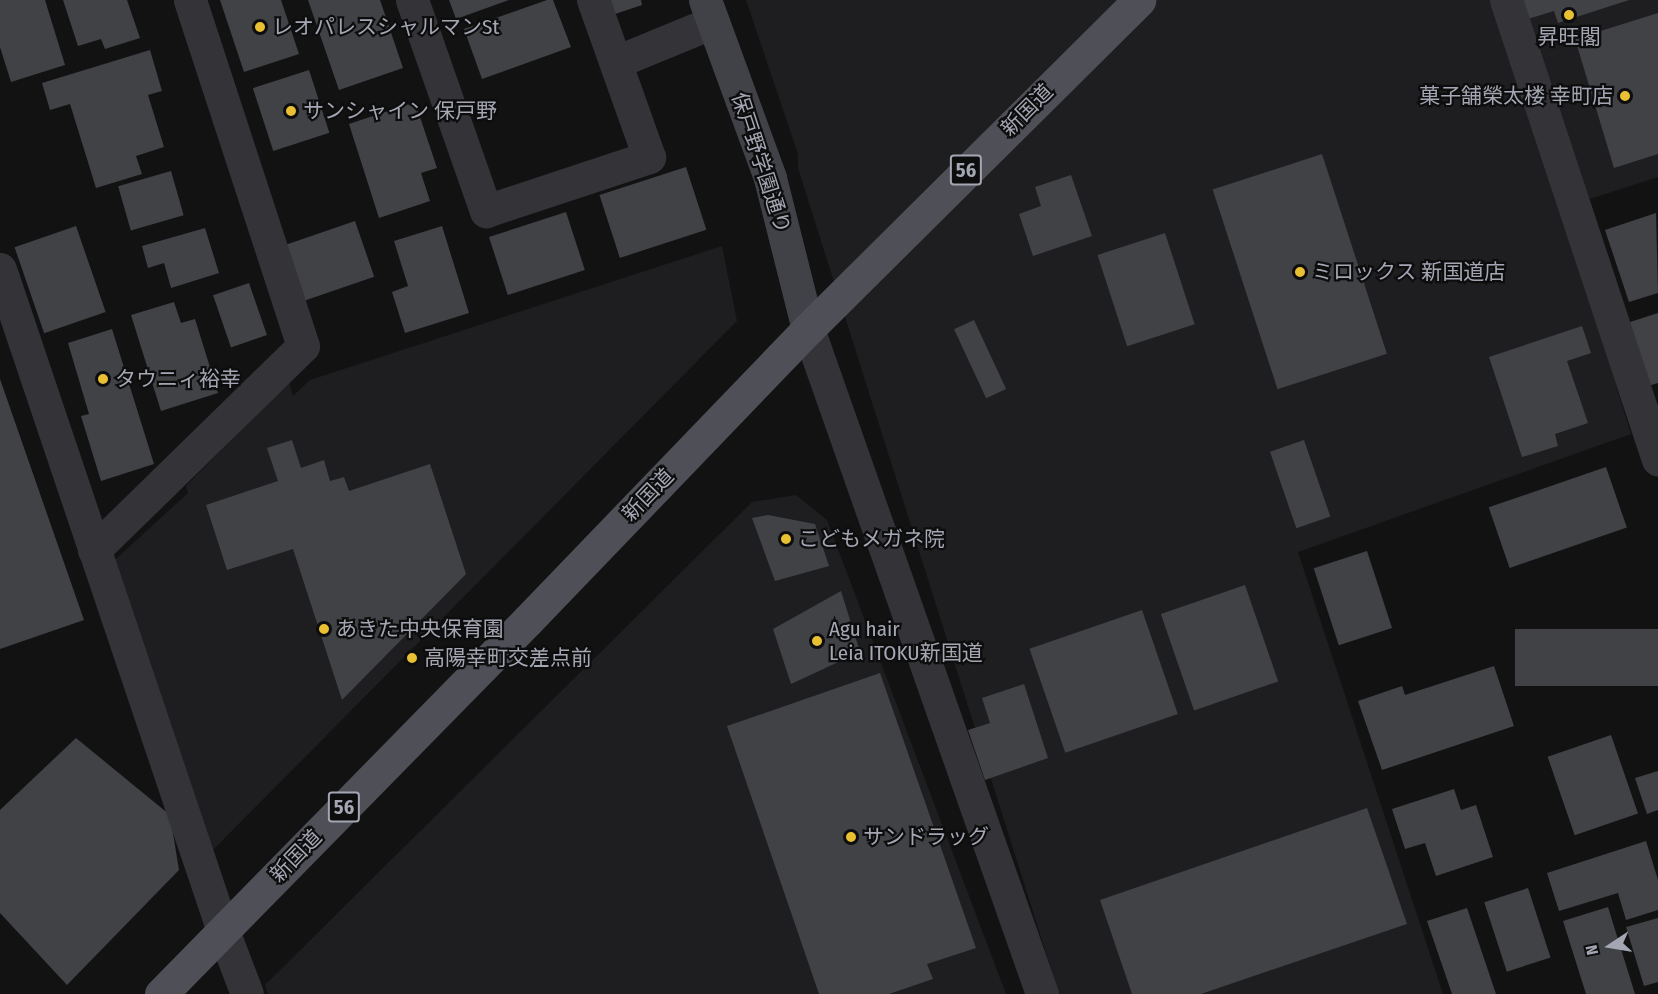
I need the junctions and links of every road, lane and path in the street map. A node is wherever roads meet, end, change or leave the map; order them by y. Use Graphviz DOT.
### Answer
graph roads {
  1 [pos="190,0"];
  2 [pos="412,0"];
  3 [pos="593,0"];
  4 [pos="1139,0"];
  5 [pos="1506,0"];
  6 [pos="709,11"];
  7 [pos="616,62"];
  8 [pos="0,269"];
  9 [pos="808,329"];
  10 [pos="1657,452"];
  11 [pos="94,550"];
  12 [pos="223,931"];
  13 [pos="161,994"];
  14 [pos="247,994"];
  15 [pos="1042,994"];
  1 -- 11 [label="street"];
  2 -- 7 [label="street"];
  3 -- 7 [label="street"];
  4 -- 9 [label="main road, 新国道 / 56"];
  5 -- 10 [label="street"];
  6 -- 7 [label="street"];
  6 -- 9 [label="street, 保戸野学園通り"];
  8 -- 11 [label="street"];
  9 -- 12 [label="main road, 新国道 / 56"];
  9 -- 15 [label="street"];
  11 -- 12 [label="street"];
  12 -- 13 [label="main road, 新国道 / 56"];
  12 -- 14 [label="street"];
}
